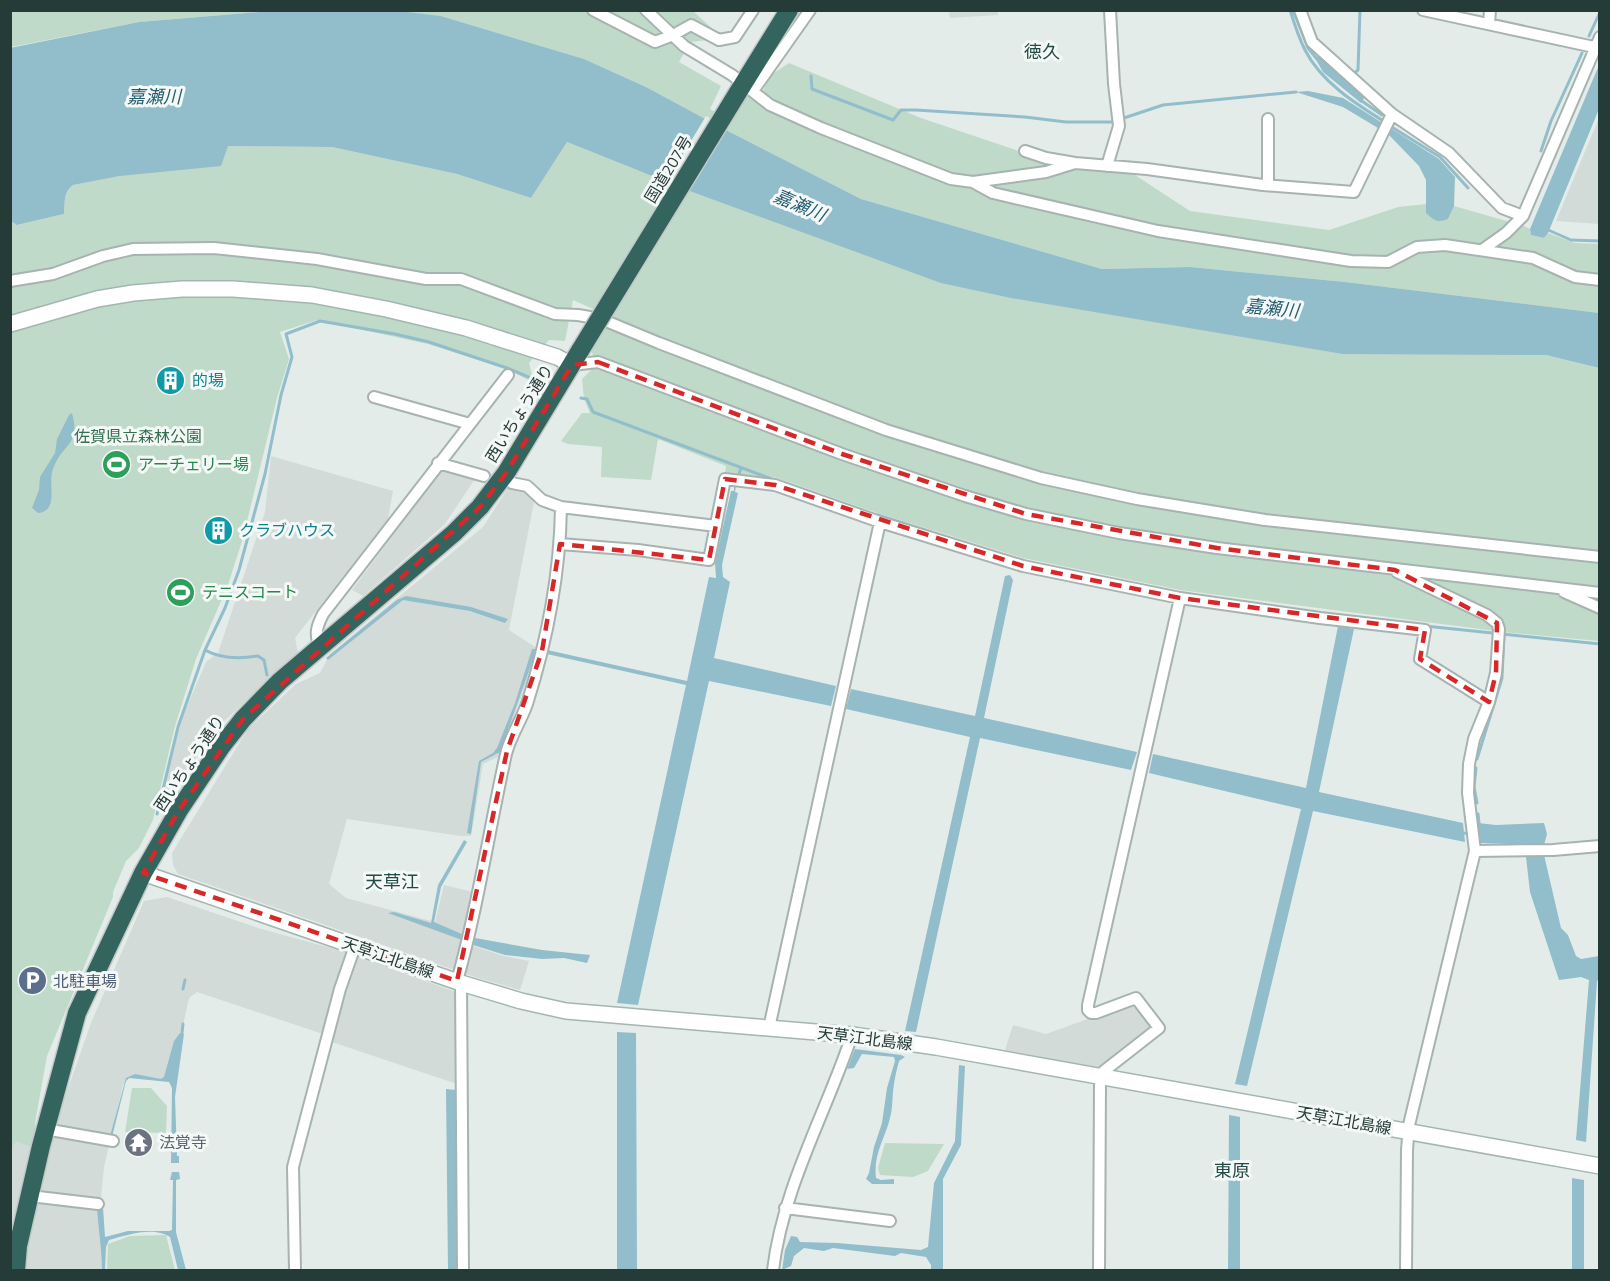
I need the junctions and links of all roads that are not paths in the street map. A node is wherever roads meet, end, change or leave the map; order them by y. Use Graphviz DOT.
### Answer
graph roads {
  1 [pos="593,10"];
  2 [pos="646,10"];
  3 [pos="753,10"];
  4 [pos="789,10"];
  5 [pos="810,10"];
  6 [pos="1110,10"];
  7 [pos="1300,10"];
  8 [pos="1423,10"];
  9 [pos="1490,10"];
  10 [pos="1489,24"];
  11 [pos="673,35"];
  12 [pos="1597,42"];
  13 [pos="744,90"];
  14 [pos="1391,118"];
  15 [pos="1268,119"];
  16 [pos="1025,151"];
  17 [pos="1075,163"];
  18 [pos="1107,166"];
  19 [pos="973,182"];
  20 [pos="1268,185"];
  21 [pos="1523,216"];
  22 [pos="1482,250"];
  23 [pos="1599,280"];
  24 [pos="10,281"];
  25 [pos="10,324"];
  26 [pos="576,357"];
  27 [pos="508,375"];
  28 [pos="374,397"];
  29 [pos="470,424"];
  30 [pos="438,463"];
  31 [pos="484,476"];
  32 [pos="512,483"];
  33 [pos="561,507"];
  34 [pos="880,522"];
  35 [pos="716,526"];
  36 [pos="560,544"];
  37 [pos="1599,557"];
  38 [pos="1395,570"];
  39 [pos="1557,588"];
  40 [pos="1599,593"];
  41 [pos="1180,598"];
  42 [pos="1599,608"];
  43 [pos="320,646"];
  44 [pos="1489,702"];
  45 [pos="1599,846"];
  46 [pos="1475,851"];
  47 [pos="143,873"];
  48 [pos="355,946"];
  49 [pos="459,982"];
  50 [pos="769,1028"];
  51 [pos="852,1035"];
  52 [pos="1102,1077"];
  53 [pos="45,1129"];
  54 [pos="1408,1132"];
  55 [pos="110,1141"];
  56 [pos="1599,1166"];
  57 [pos="30,1196"];
  58 [pos="98,1204"];
  59 [pos="785,1208"];
  60 [pos="890,1221"];
  61 [pos="16,1270"];
  62 [pos="295,1270"];
  63 [pos="463,1270"];
  64 [pos="773,1270"];
  65 [pos="1099,1270"];
  66 [pos="1406,1270"];
  1 -- 11 [label="street"];
  2 -- 11 [label="street"];
  3 -- 11 [label="street"];
  4 -- 13 [label="highway, 国道207号"];
  5 -- 13 [label="street"];
  6 -- 18 [label="street"];
  7 -- 14 [label="street"];
  8 -- 10 [label="street"];
  9 -- 10 [label="street"];
  10 -- 12 [label="street"];
  11 -- 13 [label="street"];
  12 -- 21 [label="street"];
  13 -- 19 [label="street"];
  13 -- 26 [label="highway, 国道207号, bridge"];
  14 -- 20 [label="street"];
  14 -- 21 [label="street"];
  15 -- 20 [label="street"];
  16 -- 17 [label="street"];
  17 -- 18 [label="street"];
  17 -- 19 [label="street"];
  18 -- 20 [label="street"];
  19 -- 22 [label="street"];
  21 -- 22 [label="street"];
  22 -- 23 [label="street"];
  24 -- 37 [label="street"];
  25 -- 26 [label="street"];
  26 -- 38 [label="street"];
  26 -- 43 [label="highway, 西いちょう通り"];
  27 -- 29 [label="street"];
  28 -- 29 [label="street"];
  29 -- 30 [label="street"];
  30 -- 31 [label="street"];
  30 -- 43 [label="street"];
  32 -- 33 [label="street"];
  33 -- 35 [label="street"];
  33 -- 36 [label="street"];
  34 -- 35 [label="street"];
  34 -- 41 [label="street"];
  34 -- 50 [label="street"];
  35 -- 36 [label="street"];
  36 -- 49 [label="street"];
  38 -- 39 [label="street"];
  38 -- 44 [label="street"];
  39 -- 40 [label="street"];
  39 -- 42 [label="street"];
  41 -- 44 [label="street"];
  41 -- 52 [label="street"];
  43 -- 47 [label="highway, 西いちょう通り"];
  44 -- 46 [label="street"];
  45 -- 46 [label="street"];
  46 -- 54 [label="street"];
  47 -- 48 [label="street, 天草江北島線"];
  47 -- 53 [label="highway, 西いちょう通り"];
  48 -- 49 [label="street, 天草江北島線"];
  48 -- 62 [label="street"];
  49 -- 50 [label="street, 天草江北島線"];
  49 -- 63 [label="street"];
  50 -- 51 [label="street, 天草江北島線"];
  51 -- 52 [label="street, 天草江北島線"];
  51 -- 59 [label="street"];
  52 -- 54 [label="street, 天草江北島線"];
  52 -- 65 [label="street"];
  53 -- 55 [label="street"];
  53 -- 57 [label="highway, 西いちょう通り"];
  54 -- 56 [label="street, 天草江北島線"];
  54 -- 66 [label="street"];
  57 -- 58 [label="street"];
  57 -- 61 [label="highway, 西いちょう通り"];
  59 -- 60 [label="street"];
  59 -- 64 [label="street"];
}
